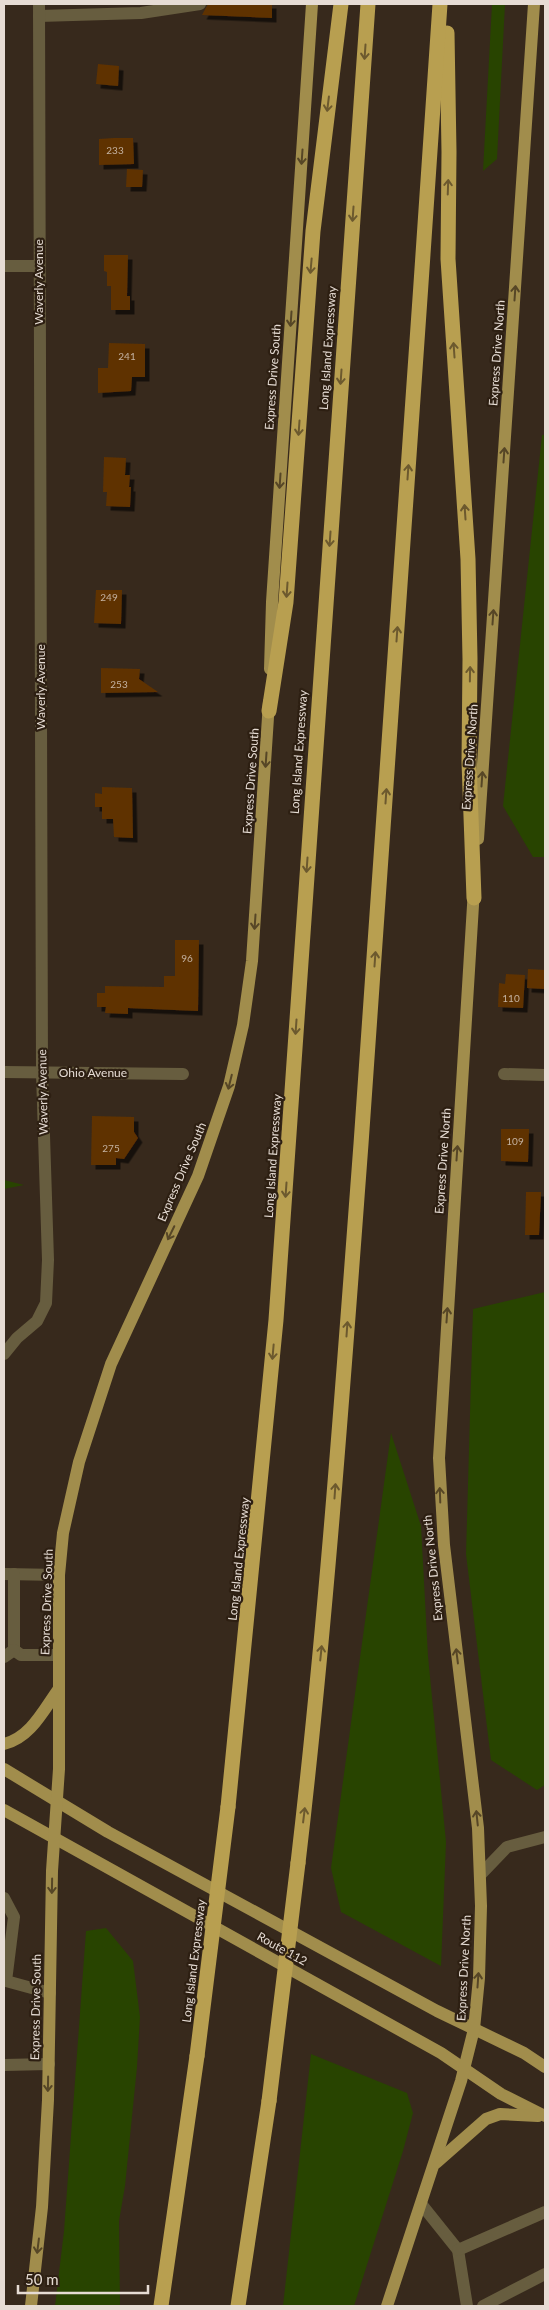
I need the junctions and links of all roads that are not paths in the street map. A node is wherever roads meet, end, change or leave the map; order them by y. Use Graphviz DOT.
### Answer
graph roads {
  1 [pos="200,4"];
  2 [pos="312,4"];
  3 [pos="341,4"];
  4 [pos="368,4"];
  5 [pos="440,4"];
  6 [pos="446,4"];
  7 [pos="534,4"];
  8 [pos="39,10"];
  9 [pos="4,266"];
  10 [pos="39,266"];
  11 [pos="269,711"];
  12 [pos="474,898"];
  13 [pos="4,1072"];
  14 [pos="42,1072"];
  15 [pos="183,1074"];
  16 [pos="504,1074"];
  17 [pos="545,1075"];
  18 [pos="6,1348"];
  19 [pos="9,1574"];
  20 [pos="59,1576"];
  21 [pos="9,1653"];
  22 [pos="58,1655"];
  23 [pos="58,1690"];
  24 [pos="4,1744"];
  25 [pos="4,1770"];
  26 [pos="57,1801"];
  27 [pos="4,1810"];
  28 [pos="545,1837"];
  29 [pos="54,1838"];
  30 [pos="481,1874"];
  31 [pos="4,1898"];
  32 [pos="50,1994"];
  33 [pos="474,2029"];
  34 [pos="49,2064"];
  35 [pos="4,2065"];
  36 [pos="545,2067"];
  37 [pos="462,2069"];
  38 [pos="545,2116"];
  39 [pos="434,2165"];
  40 [pos="422,2205"];
  41 [pos="545,2212"];
  42 [pos="458,2250"];
  43 [pos="545,2274"];
  44 [pos="31,2306"];
  45 [pos="161,2306"];
  46 [pos="238,2306"];
  47 [pos="387,2306"];
  48 [pos="467,2306"];
  49 [pos="483,2306"];
  1 -- 8 [label="street"];
  2 -- 11 [label="main road, Express Drive South, one-way"];
  3 -- 11 [label="highway, one-way"];
  4 -- 45 [label="highway, Long Island Expressway, one-way, bridge"];
  46 -- 5 [label="highway, one-way, bridge"];
  12 -- 6 [label="highway, one-way"];
  12 -- 7 [label="main road, Express Drive North, one-way"];
  8 -- 10 [label="street, Waverly Avenue"];
  9 -- 10 [label="street"];
  10 -- 14 [label="street, Waverly Avenue"];
  11 -- 20 [label="main road, Express Drive South, one-way"];
  30 -- 12 [label="main road, Express Drive North, one-way"];
  13 -- 14 [label="street, Ohio Avenue"];
  14 -- 15 [label="street, Ohio Avenue"];
  14 -- 18 [label="street, Waverly Avenue"];
  16 -- 17 [label="street"];
  19 -- 20 [label="street"];
  19 -- 21 [label="street"];
  20 -- 22 [label="main road, Express Drive South"];
  21 -- 22 [label="street"];
  22 -- 23 [label="main road, Express Drive South"];
  23 -- 24 [label="main road"];
  23 -- 26 [label="main road, Express Drive South"];
  25 -- 26 [label="main road, Route 112"];
  26 -- 29 [label="main road, Express Drive South"];
  26 -- 33 [label="main road, Route 112"];
  27 -- 29 [label="main road, Route 112"];
  28 -- 30 [label="street"];
  29 -- 32 [label="main road, Express Drive South, one-way"];
  29 -- 37 [label="main road, Route 112"];
  33 -- 30 [label="main road, Express Drive North, one-way"];
  31 -- 32 [label="street"];
  32 -- 34 [label="main road, Express Drive South"];
  33 -- 36 [label="main road, Route 112"];
  33 -- 37 [label="main road, Express Drive North"];
  34 -- 35 [label="street"];
  34 -- 44 [label="main road, Express Drive South, one-way"];
  37 -- 38 [label="main road, Route 112"];
  37 -- 39 [label="main road, Express Drive North"];
  38 -- 39 [label="main road"];
  39 -- 40 [label="main road, Express Drive North"];
  40 -- 42 [label="street"];
  40 -- 47 [label="main road, Express Drive North"];
  41 -- 42 [label="street"];
  42 -- 48 [label="street"];
  43 -- 49 [label="street"];
}
